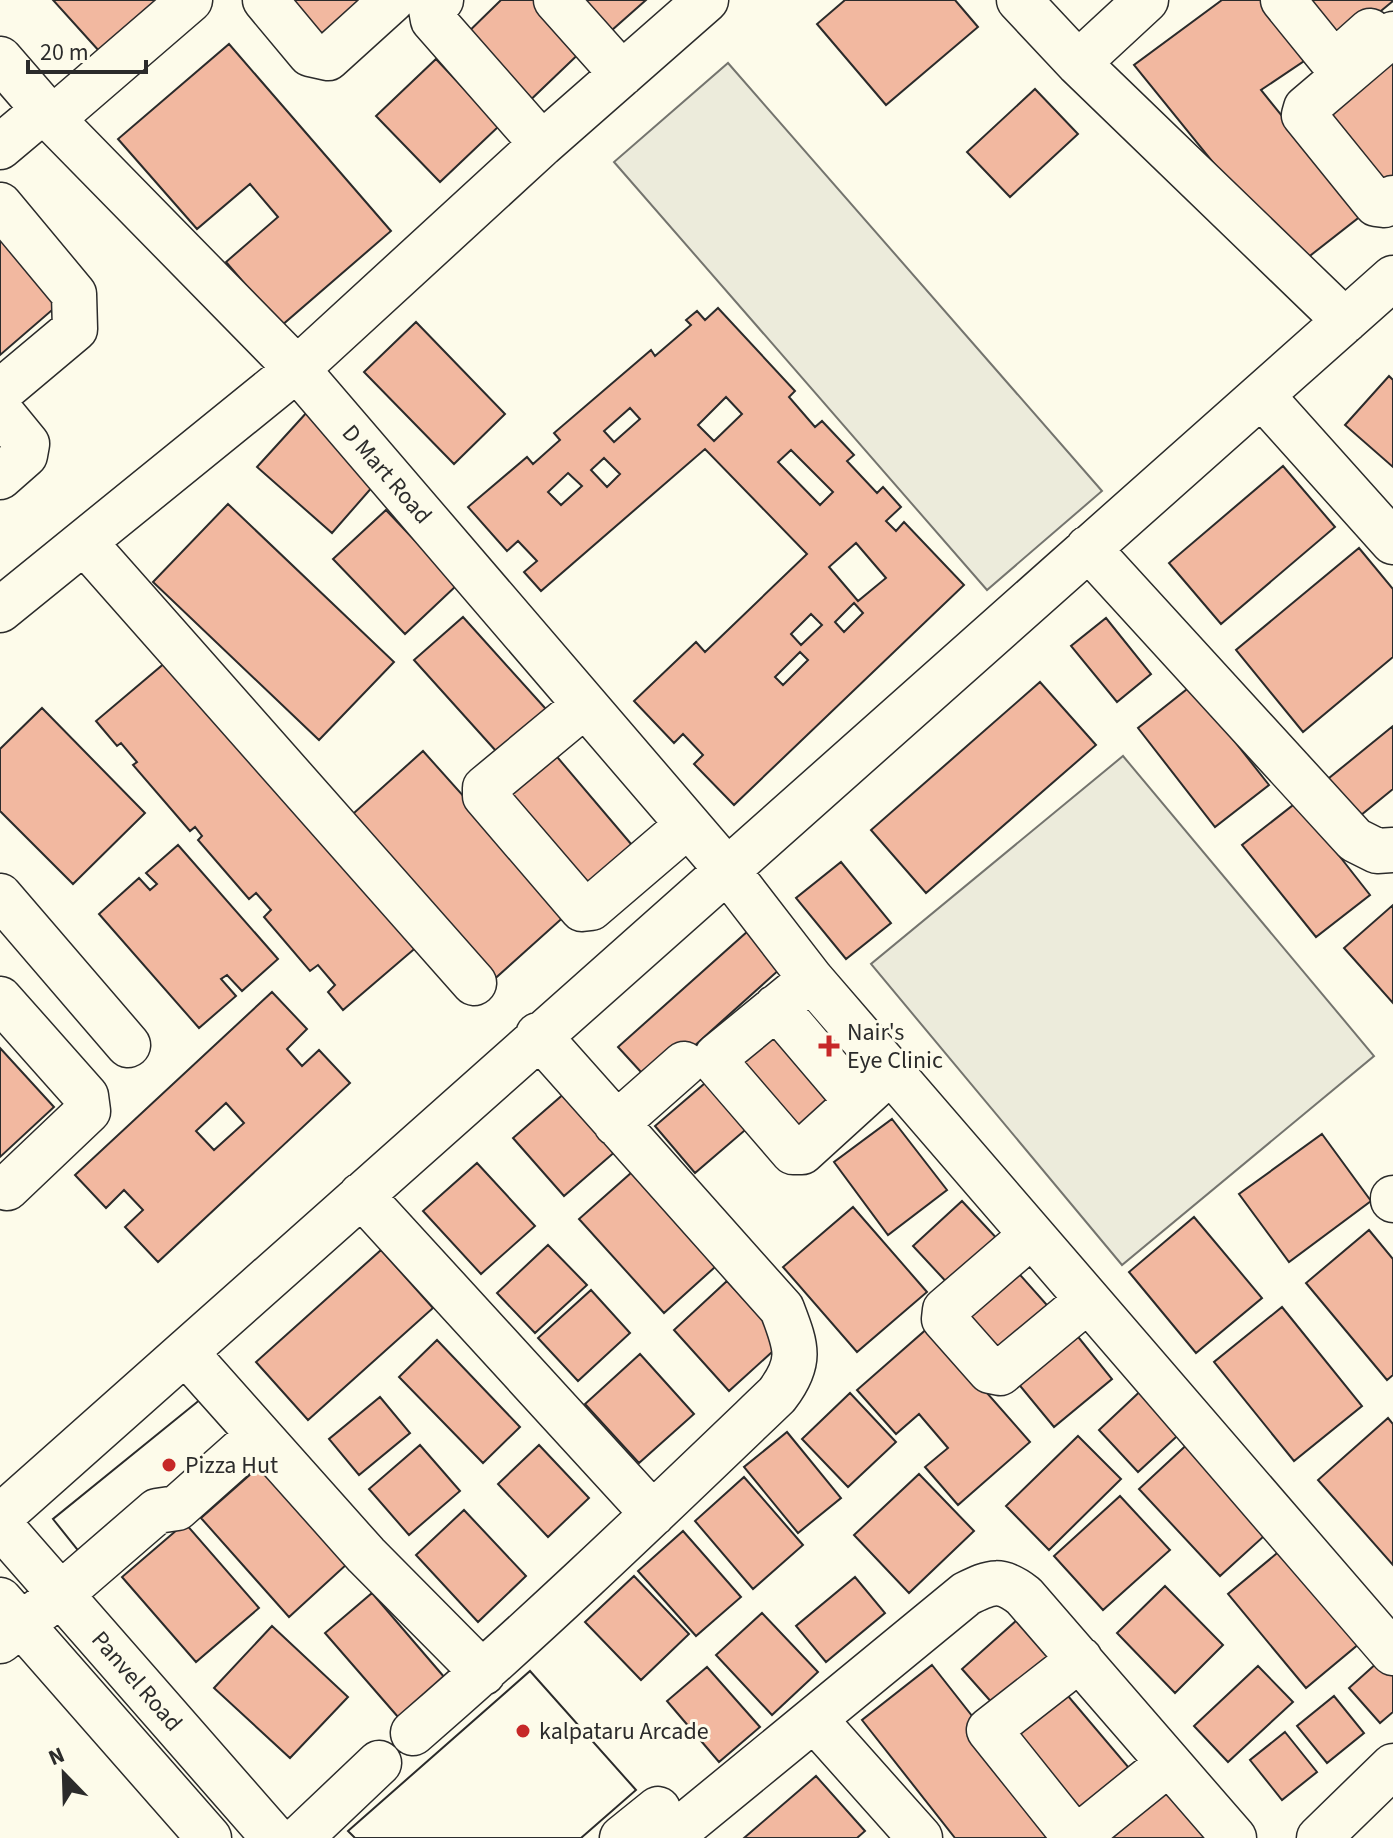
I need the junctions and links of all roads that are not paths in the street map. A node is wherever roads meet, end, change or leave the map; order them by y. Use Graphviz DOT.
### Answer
graph roads {
  1 [pos="190,0"];
  2 [pos="265,0"];
  3 [pos="392,0"];
  4 [pos="441,0"];
  5 [pos="556,0"];
  6 [pos="1019,0"];
  7 [pos="1146,0"];
  8 [pos="1283,0"];
  9 [pos="702,2"];
  10 [pos="1393,11"];
  11 [pos="1393,34"];
  12 [pos="1078,63"];
  13 [pos="4,71"];
  14 [pos="622,74"];
  15 [pos="48,114"];
  16 [pos="542,144"];
  17 [pos="0,147"];
  18 [pos="1393,198"];
  19 [pos="0,205"];
  20 [pos="1393,278"];
  21 [pos="1345,321"];
  22 [pos="297,369"];
  23 [pos="0,392"];
  24 [pos="1263,397"];
  25 [pos="0,411"];
  26 [pos="0,477"];
  27 [pos="84,542"];
  28 [pos="1393,542"];
  29 [pos="1088,548"];
  30 [pos="0,610"];
  31 [pos="585,705"];
  32 [pos="688,825"];
  33 [pos="1393,850"];
  34 [pos="727,870"];
  35 [pos="0,896"];
  36 [pos="474,983"];
  37 [pos="817,985"];
  38 [pos="0,999"];
  39 [pos="781,1013"];
  40 [pos="538,1035"];
  41 [pos="128,1045"];
  42 [pos="684,1064"];
  43 [pos="891,1071"];
  44 [pos="857,1102"];
  45 [pos="616,1124"];
  46 [pos="7,1188"];
  47 [pos="361,1195"];
  48 [pos="1032,1235"];
  49 [pos="1088,1300"];
  50 [pos="186,1353"];
  51 [pos="259,1435"];
  52 [pos="653,1514"];
  53 [pos="0,1517"];
  54 [pos="0,1525"];
  55 [pos="61,1594"];
  56 [pos="7,1621"];
  57 [pos="1393,1653"];
  58 [pos="1069,1667"];
  59 [pos="483,1673"];
  60 [pos="814,1719"];
  61 [pos="413,1733"];
  62 [pos="379,1763"];
  63 [pos="1393,1766"];
  64 [pos="1159,1772"];
  65 [pos="663,1823"];
  66 [pos="1330,1835"];
  67 [pos="209,1838"];
  68 [pos="274,1838"];
  69 [pos="300,1838"];
  70 [pos="622,1838"];
  71 [pos="920,1838"];
  72 [pos="1234,1838"];
  1 -- 15 [label="street"];
  2 -- 3 [label="street"];
  4 -- 16 [label="street"];
  5 -- 14 [label="street"];
  6 -- 12 [label="street"];
  7 -- 12 [label="street"];
  8 -- 10 [label="street"];
  9 -- 14 [label="street"];
  11 -- 18 [label="street"];
  12 -- 21 [label="street"];
  13 -- 15 [label="street, D Mart Road"];
  14 -- 16 [label="street"];
  15 -- 17 [label="street"];
  15 -- 22 [label="street, D Mart Road"];
  16 -- 22 [label="street"];
  19 -- 23 [label="street"];
  20 -- 21 [label="street"];
  21 -- 24 [label="street"];
  22 -- 27 [label="street"];
  22 -- 31 [label="street, D Mart Road"];
  24 -- 28 [label="street"];
  24 -- 29 [label="street"];
  25 -- 26 [label="street"];
  27 -- 30 [label="street"];
  27 -- 36 [label="street"];
  29 -- 33 [label="street"];
  29 -- 34 [label="street"];
  31 -- 32 [label="street, D Mart Road"];
  31 -- 32 [label="street"];
  32 -- 34 [label="street, D Mart Road"];
  34 -- 37 [label="street, D Mart Road"];
  34 -- 40 [label="street"];
  35 -- 41 [label="street"];
  37 -- 39 [label="street"];
  37 -- 43 [label="street, D Mart Road"];
  38 -- 46 [label="street"];
  39 -- 44 [label="street"];
  39 -- 44 [label="street"];
  40 -- 45 [label="street"];
  40 -- 47 [label="street"];
  42 -- 45 [label="street"];
  43 -- 44 [label="street"];
  43 -- 48 [label="street, D Mart Road"];
  45 -- 52 [label="street"];
  47 -- 50 [label="street"];
  47 -- 52 [label="street"];
  48 -- 49 [label="street, D Mart Road"];
  48 -- 49 [label="street"];
  49 -- 57 [label="street, D Mart Road"];
  50 -- 51 [label="street"];
  50 -- 53 [label="street"];
  51 -- 55 [label="street"];
  51 -- 59 [label="street"];
  52 -- 59 [label="street"];
  54 -- 55 [label="street, Panvel Road"];
  55 -- 56 [label="street"];
  55 -- 68 [label="street, Panvel Road"];
  56 -- 67 [label="street, Panvel Road"];
  58 -- 60 [label="street"];
  58 -- 64 [label="street"];
  58 -- 64 [label="street"];
  59 -- 61 [label="street"];
  60 -- 65 [label="street"];
  60 -- 71 [label="street"];
  62 -- 69 [label="street"];
  63 -- 66 [label="street"];
  64 -- 72 [label="street"];
  65 -- 70 [label="street"];
}
